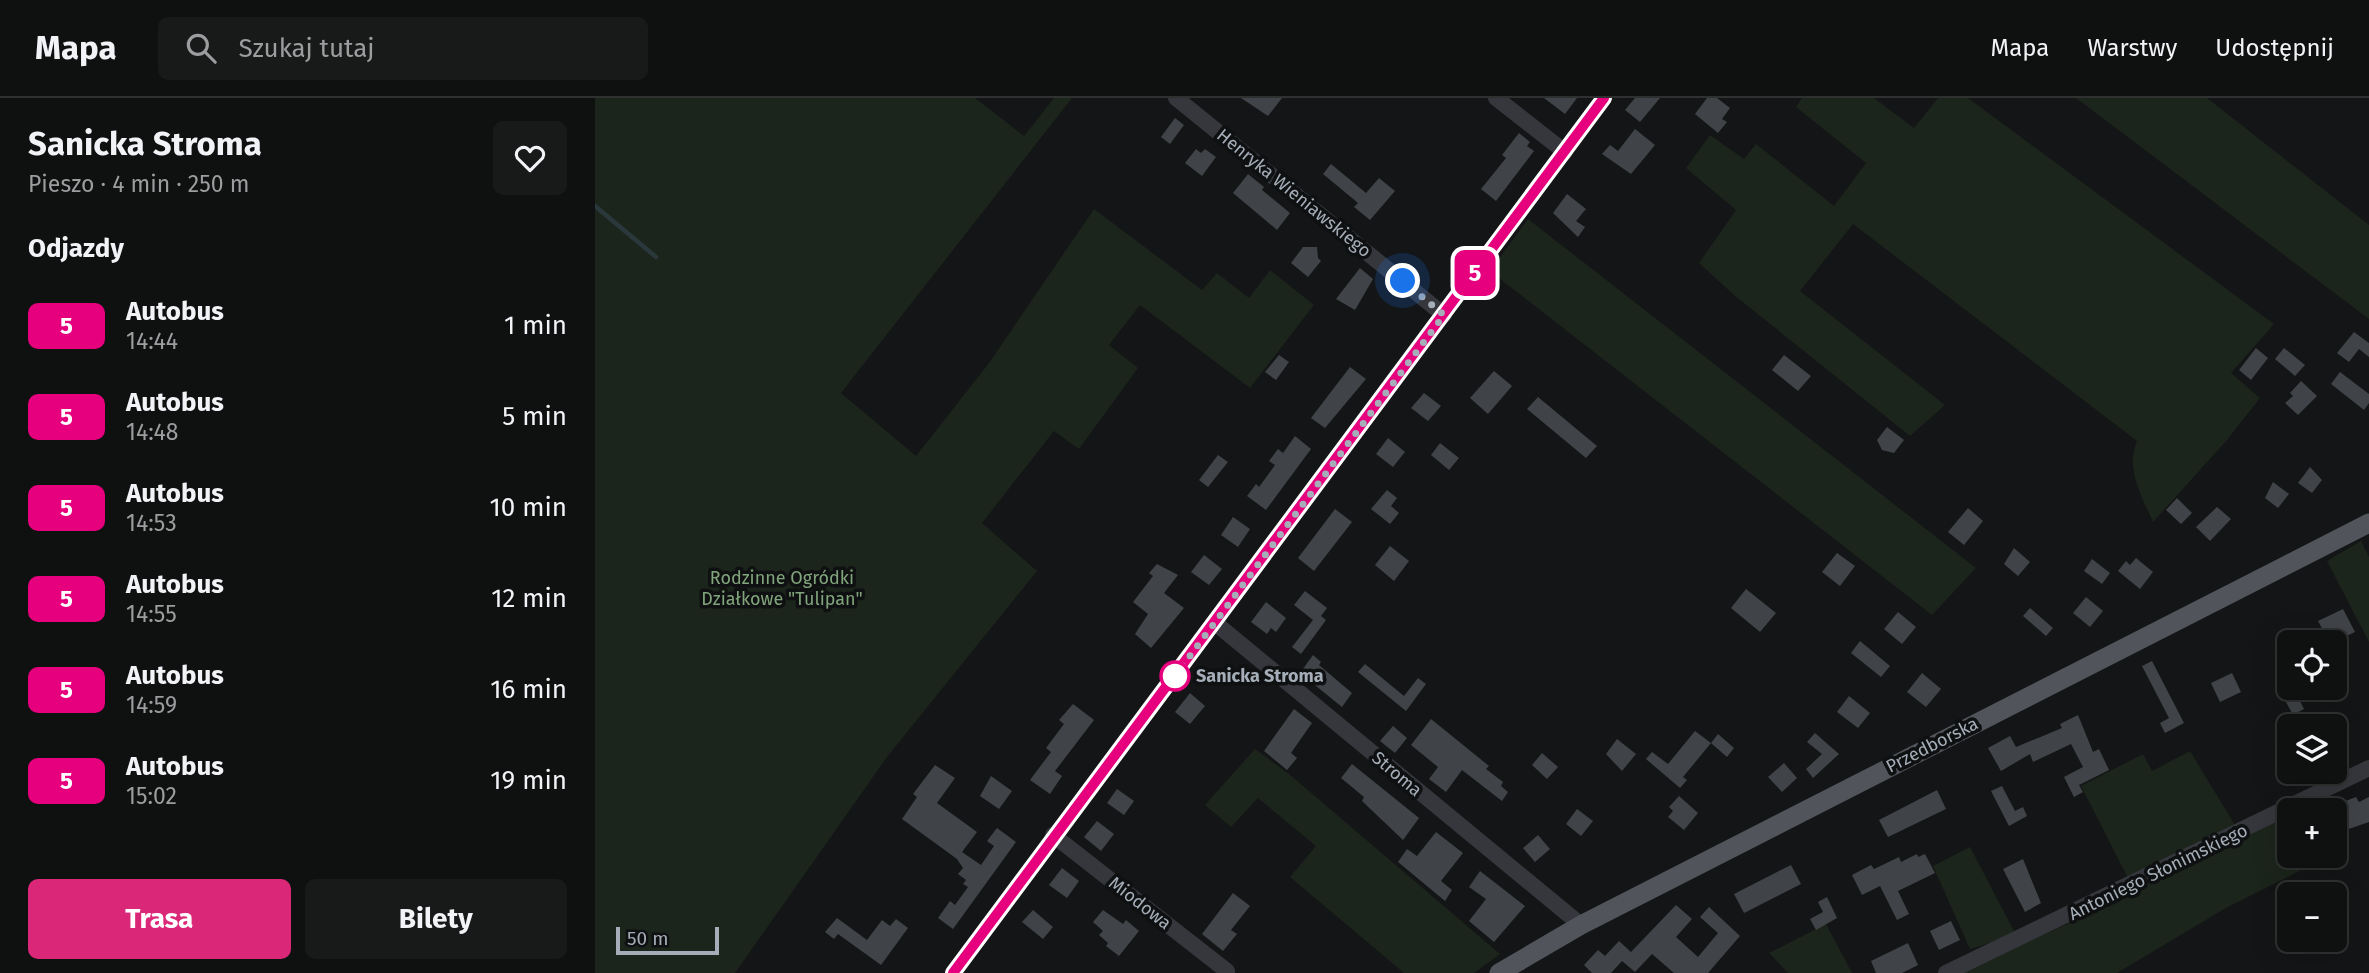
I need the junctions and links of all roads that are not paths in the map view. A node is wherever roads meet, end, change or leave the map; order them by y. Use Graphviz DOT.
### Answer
graph roads {
  1 [pos="1176,98"];
  2 [pos="1496,98"];
  3 [pos="1605,98"];
  4 [pos="1565,152"];
  5 [pos="1444,315"];
  6 [pos="2369,523"];
  7 [pos="1214,622"];
  8 [pos="2369,768"];
  9 [pos="1053,835"];
  10 [pos="1581,925"];
  11 [pos="1227,971"];
  12 [pos="1509,971"];
  13 [pos="953,973"];
  14 [pos="1946,973"];
  1 -- 5 [label="street, Henryka Wieniawskiego"];
  2 -- 4 [label="street"];
  3 -- 4 [label="street"];
  4 -- 5 [label="street"];
  5 -- 7 [label="street"];
  6 -- 10 [label="main road, Przedborska"];
  7 -- 9 [label="street"];
  7 -- 10 [label="street, Stroma"];
  8 -- 14 [label="street, Antoniego Słonimskiego"];
  9 -- 11 [label="street, Miodowa"];
  9 -- 13 [label="street"];
  10 -- 12 [label="main road, Przedborska"];
}
